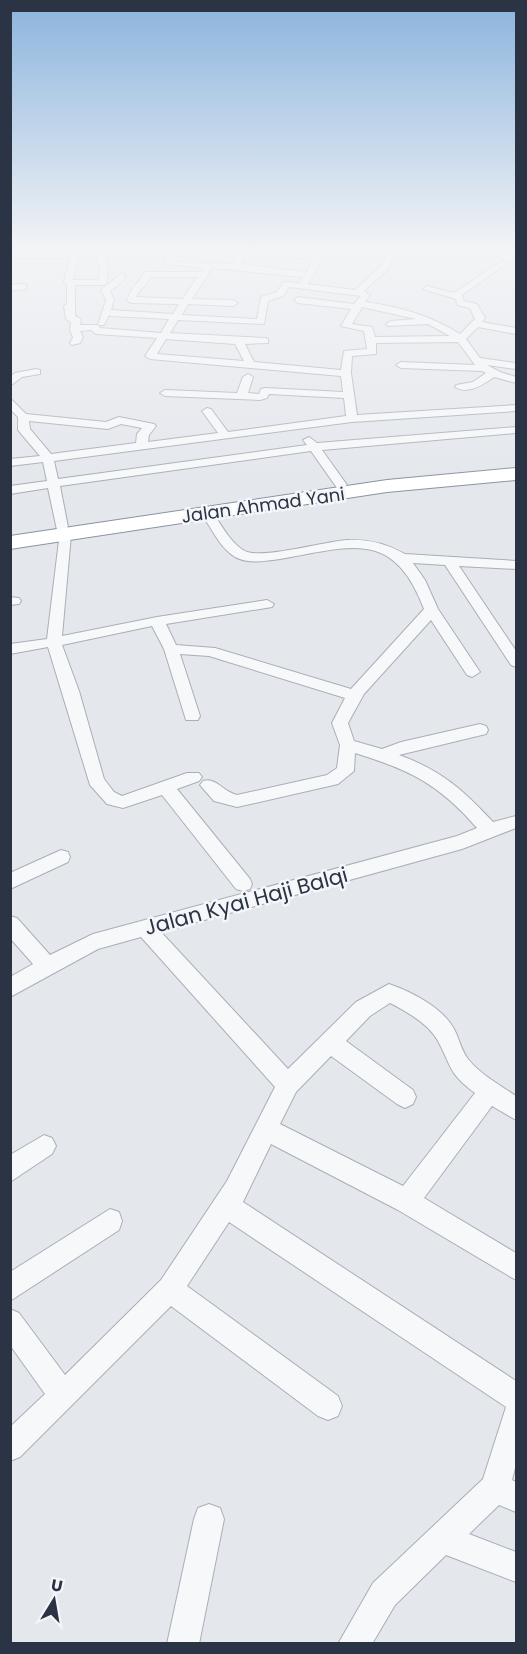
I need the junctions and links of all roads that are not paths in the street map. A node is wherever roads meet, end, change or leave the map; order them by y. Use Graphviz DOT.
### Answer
graph roads {
  1 [pos="169,325"];
  2 [pos="261,325"];
  3 [pos="346,325"];
  4 [pos="437,325"];
  5 [pos="476,325"];
  6 [pos="500,325"];
  7 [pos="98,327"];
  8 [pos="75,328"];
  9 [pos="516,331"];
  10 [pos="163,336"];
  11 [pos="459,339"];
  12 [pos="370,340"];
  13 [pos="239,341"];
  14 [pos="343,341"];
  15 [pos="75,343"];
  16 [pos="347,352"];
  17 [pos="250,364"];
  18 [pos="400,365"];
  19 [pos="516,366"];
  20 [pos="485,367"];
  21 [pos="516,371"];
  22 [pos="36,372"];
  23 [pos="346,373"];
  24 [pos="248,377"];
  25 [pos="504,377"];
  26 [pos="267,378"];
  27 [pos="516,380"];
  28 [pos="10,383"];
  29 [pos="460,387"];
  30 [pos="165,393"];
  31 [pos="242,395"];
  32 [pos="349,395"];
  33 [pos="10,401"];
  34 [pos="516,408"];
  35 [pos="207,411"];
  36 [pos="450,411"];
  37 [pos="23,417"];
  38 [pos="352,419"];
  39 [pos="299,426"];
  40 [pos="516,430"];
  41 [pos="466,432"];
  42 [pos="225,435"];
  43 [pos="142,445"];
  44 [pos="313,447"];
  45 [pos="48,458"];
  46 [pos="10,463"];
  47 [pos="516,468"];
  48 [pos="516,474"];
  49 [pos="55,484"];
  50 [pos="341,485"];
  51 [pos="10,490"];
  52 [pos="207,513"];
  53 [pos="64,531"];
  54 [pos="10,535"];
  55 [pos="10,543"];
  56 [pos="400,558"];
  57 [pos="449,561"];
  58 [pos="516,565"];
  59 [pos="267,604"];
  60 [pos="431,609"];
  61 [pos="156,621"];
  62 [pos="54,642"];
  63 [pos="10,649"];
  64 [pos="171,649"];
  65 [pos="516,662"];
  66 [pos="472,672"];
  67 [pos="355,696"];
  68 [pos="192,716"];
  69 [pos="480,730"];
  70 [pos="348,745"];
  71 [pos="384,756"];
  72 [pos="165,787"];
  73 [pos="516,822"];
  74 [pos="489,830"];
  75 [pos="516,834"];
  76 [pos="61,857"];
  77 [pos="10,882"];
  78 [pos="243,884"];
  79 [pos="10,924"];
  80 [pos="145,928"];
  81 [pos="47,966"];
  82 [pos="10,988"];
  83 [pos="331,1043"];
  84 [pos="288,1085"];
  85 [pos="490,1091"];
  86 [pos="405,1096"];
  87 [pos="516,1109"];
  88 [pos="266,1129"];
  89 [pos="44,1146"];
  90 [pos="10,1170"];
  91 [pos="407,1201"];
  92 [pos="226,1205"];
  93 [pos="110,1221"];
  94 [pos="516,1267"];
  95 [pos="10,1288"];
  96 [pos="170,1289"];
  97 [pos="10,1322"];
  98 [pos="63,1396"];
  99 [pos="516,1397"];
  100 [pos="328,1406"];
  101 [pos="516,1417"];
  102 [pos="10,1447"];
  103 [pos="506,1493"];
  104 [pos="209,1519"];
  105 [pos="443,1539"];
  106 [pos="516,1567"];
  107 [pos="183,1644"];
  108 [pos="354,1644"];
  1 -- 10 [label="street"];
  2 -- 13 [label="street"];
  3 -- 12 [label="street"];
  4 -- 11 [label="street"];
  5 -- 11 [label="street"];
  6 -- 9 [label="street"];
  7 -- 8 [label="street"];
  7 -- 10 [label="street"];
  8 -- 15 [label="street"];
  10 -- 13 [label="street"];
  10 -- 17 [label="street"];
  11 -- 12 [label="street"];
  11 -- 20 [label="street"];
  12 -- 16 [label="street"];
  13 -- 17 [label="street"];
  14 -- 16 [label="street"];
  16 -- 23 [label="street"];
  17 -- 26 [label="street"];
  18 -- 20 [label="street"];
  19 -- 20 [label="street"];
  20 -- 25 [label="street"];
  20 -- 29 [label="street"];
  21 -- 25 [label="street"];
  22 -- 28 [label="street"];
  23 -- 26 [label="street"];
  23 -- 32 [label="street"];
  24 -- 31 [label="street"];
  25 -- 27 [label="street"];
  26 -- 31 [label="street"];
  26 -- 32 [label="street"];
  30 -- 31 [label="street"];
  32 -- 38 [label="street"];
  33 -- 37 [label="street"];
  34 -- 36 [label="street"];
  35 -- 42 [label="street"];
  36 -- 38 [label="street"];
  36 -- 41 [label="street"];
  37 -- 43 [label="street"];
  37 -- 45 [label="street"];
  38 -- 39 [label="street"];
  39 -- 42 [label="street"];
  39 -- 44 [label="street"];
  40 -- 41 [label="street"];
  41 -- 44 [label="street"];
  42 -- 43 [label="street"];
  43 -- 45 [label="street"];
  44 -- 49 [label="street"];
  44 -- 50 [label="street"];
  45 -- 46 [label="street"];
  45 -- 49 [label="street"];
  47 -- 50 [label="highway, Jalan Ahmad Yani"];
  48 -- 52 [label="highway, Jalan Ahmad Yani"];
  49 -- 51 [label="street"];
  49 -- 53 [label="street"];
  50 -- 53 [label="highway, Jalan Ahmad Yani"];
  52 -- 53 [label="highway, Jalan Ahmad Yani"];
  52 -- 56 [label="street"];
  53 -- 54 [label="highway, Jalan Ahmad Yani"];
  53 -- 55 [label="highway, Jalan Ahmad Yani"];
  53 -- 62 [label="street"];
  56 -- 57 [label="street"];
  56 -- 60 [label="street"];
  57 -- 58 [label="street"];
  57 -- 65 [label="street"];
  59 -- 61 [label="street"];
  60 -- 66 [label="street"];
  60 -- 67 [label="street"];
  61 -- 62 [label="street"];
  61 -- 64 [label="street"];
  62 -- 63 [label="street"];
  62 -- 72 [label="street"];
  64 -- 67 [label="street"];
  64 -- 68 [label="street"];
  67 -- 70 [label="street"];
  69 -- 71 [label="street"];
  70 -- 71 [label="street"];
  70 -- 72 [label="street"];
  71 -- 74 [label="street"];
  72 -- 78 [label="street"];
  73 -- 74 [label="street, Jalan Kyai Haji Balqi"];
  74 -- 75 [label="street"];
  74 -- 80 [label="street, Jalan Kyai Haji Balqi"];
  76 -- 77 [label="street"];
  79 -- 81 [label="street"];
  80 -- 81 [label="street, Jalan Kyai Haji Balqi"];
  80 -- 84 [label="street"];
  81 -- 82 [label="street, Jalan Kyai Haji Balqi"];
  83 -- 84 [label="street"];
  83 -- 85 [label="street"];
  83 -- 86 [label="street"];
  84 -- 88 [label="street"];
  85 -- 87 [label="street"];
  85 -- 91 [label="street"];
  88 -- 91 [label="street"];
  88 -- 92 [label="street"];
  89 -- 90 [label="street"];
  91 -- 94 [label="street"];
  92 -- 96 [label="street"];
  92 -- 99 [label="street"];
  93 -- 95 [label="street"];
  96 -- 98 [label="street"];
  96 -- 100 [label="street"];
  97 -- 98 [label="street"];
  98 -- 102 [label="street"];
  101 -- 103 [label="street"];
  103 -- 105 [label="street"];
  104 -- 107 [label="street"];
  105 -- 106 [label="street"];
  105 -- 108 [label="street"];
}
